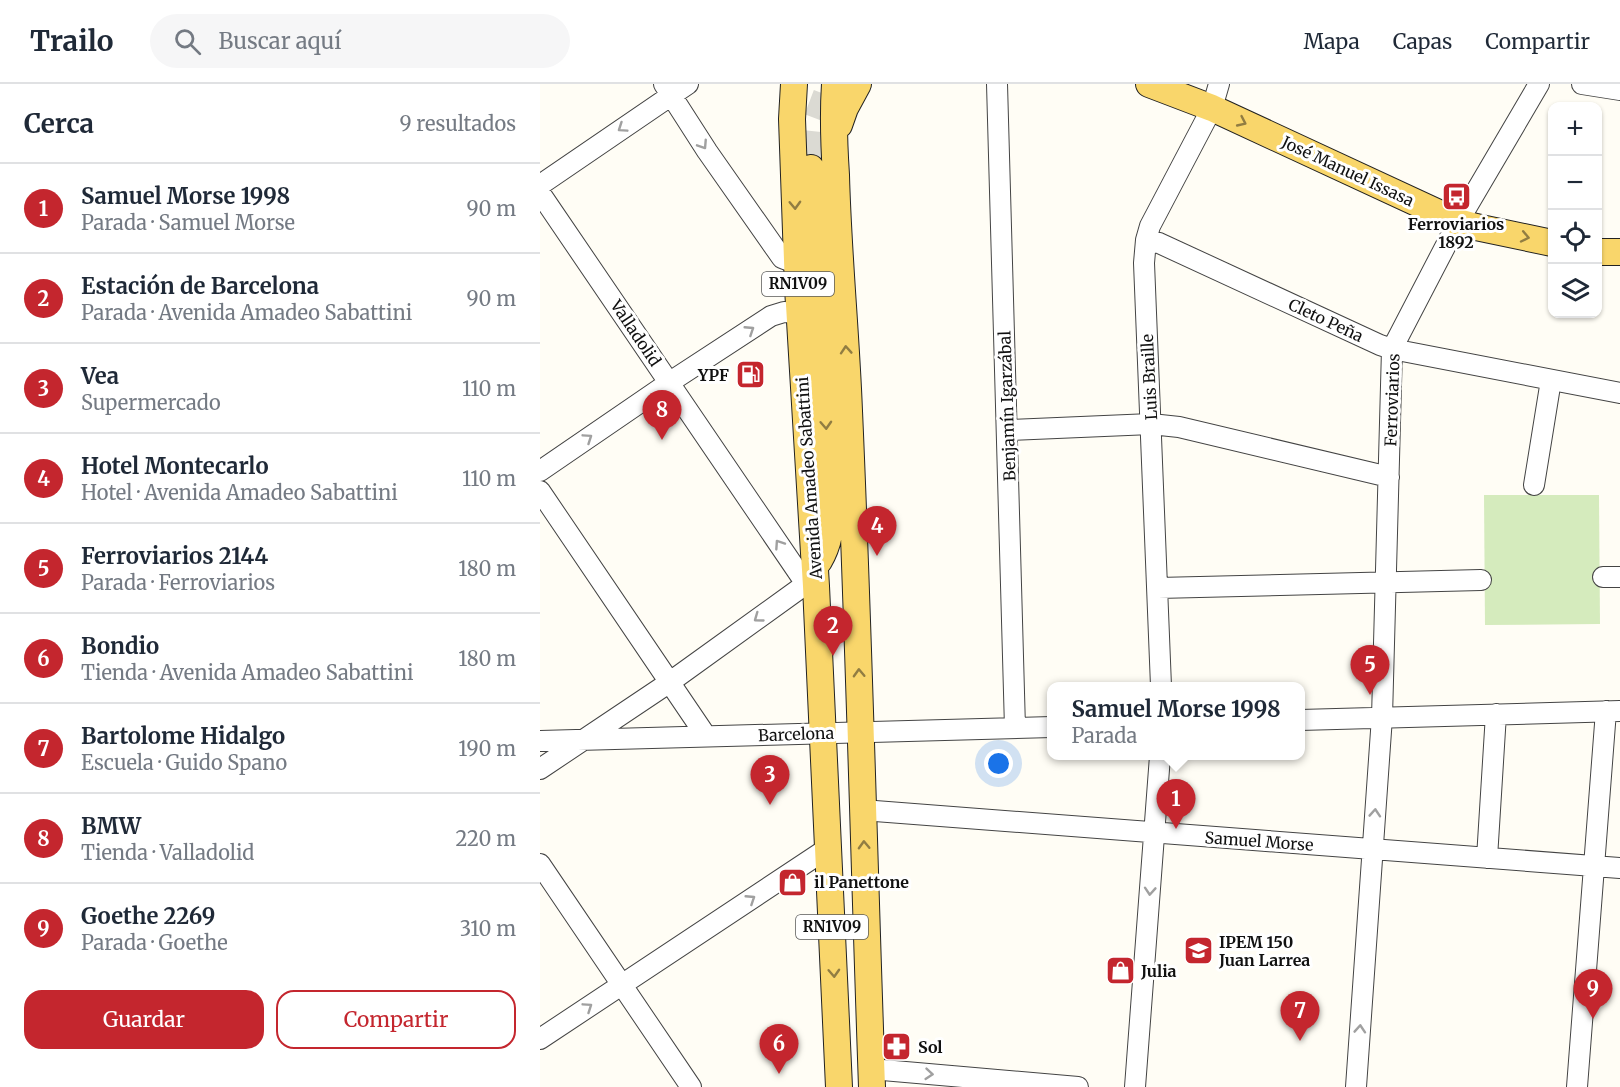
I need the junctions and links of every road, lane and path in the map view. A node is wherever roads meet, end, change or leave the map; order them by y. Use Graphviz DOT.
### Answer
graph roads {
  1 [pos="688,84"];
  2 [pos="794,84"];
  3 [pos="835,84"];
  4 [pos="858,84"];
  5 [pos="997,84"];
  6 [pos="1149,84"];
  7 [pos="1219,84"];
  8 [pos="1539,84"];
  9 [pos="1582,84"];
  10 [pos="667,90"];
  11 [pos="1620,90"];
  12 [pos="1212,108"];
  13 [pos="834,136"];
  14 [pos="810,157"];
  15 [pos="540,184"];
  16 [pos="540,193"];
  17 [pos="1458,222"];
  18 [pos="1146,240"];
  19 [pos="1548,242"];
  20 [pos="1602,252"];
  21 [pos="1620,252"];
  22 [pos="797,259"];
  23 [pos="799,313"];
  24 [pos="1392,349"];
  25 [pos="1551,380"];
  26 [pos="670,382"];
  27 [pos="1620,393"];
  28 [pos="1152,424"];
  29 [pos="1008,430"];
  30 [pos="540,471"];
  31 [pos="1389,477"];
  32 [pos="1534,485"];
  33 [pos="540,491"];
  34 [pos="812,580"];
  35 [pos="1481,580"];
  36 [pos="1386,582"];
  37 [pos="1158,588"];
  38 [pos="669,682"];
  39 [pos="1161,682"];
  40 [pos="1613,711"];
  41 [pos="1496,714"];
  42 [pos="1382,717"];
  43 [pos="1305,720"];
  44 [pos="1047,727"];
  45 [pos="1015,728"];
  46 [pos="862,732"];
  47 [pos="822,734"];
  48 [pos="706,736"];
  49 [pos="583,740"];
  50 [pos="540,741"];
  51 [pos="1160,760"];
  52 [pos="540,769"];
  53 [pos="862,810"];
  54 [pos="1154,833"];
  55 [pos="828,848"];
  56 [pos="1373,850"];
  57 [pos="1487,858"];
  58 [pos="540,864"];
  59 [pos="1594,865"];
  60 [pos="1620,868"];
  61 [pos="621,984"];
  62 [pos="540,1040"];
  63 [pos="871,1078"];
  64 [pos="691,1087"];
  65 [pos="839,1087"];
  66 [pos="1078,1087"];
  67 [pos="1135,1087"];
  68 [pos="1356,1087"];
  69 [pos="1577,1087"];
  1 -- 10 [label="street"];
  2 -- 22 [label="main road, Avenida Amadeo Sabattini / RN1V09, one-way"];
  3 -- 13 [label="main road, RN1V09"];
  4 -- 13 [label="main road"];
  5 -- 29 [label="street, Benjamín Igarzábal"];
  6 -- 12 [label="main road, José Manuel Issasa"];
  7 -- 12 [label="street, Luis Braille"];
  8 -- 17 [label="street, Ferroviarios"];
  9 -- 11 [label="street"];
  10 -- 15 [label="street, one-way"];
  10 -- 22 [label="street, one-way"];
  12 -- 17 [label="main road, José Manuel Issasa, one-way"];
  12 -- 18 [label="street, Luis Braille"];
  46 -- 13 [label="main road, RN1V09, one-way"];
  14 -- 34 [label="main road, one-way"];
  16 -- 26 [label="street, Valladolid"];
  17 -- 19 [label="main road, José Manuel Issasa, one-way"];
  17 -- 24 [label="street, Ferroviarios"];
  18 -- 24 [label="street, Cleto Peña"];
  18 -- 28 [label="street, Luis Braille"];
  20 -- 21 [label="main road"];
  22 -- 23 [label="main road, Avenida Amadeo Sabattini / RN1V09"];
  26 -- 23 [label="street, one-way"];
  23 -- 34 [label="main road, Avenida Amadeo Sabattini / RN1V09"];
  24 -- 25 [label="street, Cleto Peña"];
  24 -- 31 [label="street, Ferroviarios"];
  25 -- 27 [label="street, Cleto Peña"];
  25 -- 32 [label="street"];
  30 -- 26 [label="street, one-way"];
  34 -- 26 [label="street, Valladolid, one-way"];
  28 -- 29 [label="street"];
  28 -- 31 [label="street"];
  28 -- 37 [label="street, Luis Braille"];
  29 -- 45 [label="street, Benjamín Igarzábal"];
  31 -- 36 [label="street, Ferroviarios"];
  33 -- 38 [label="street"];
  34 -- 38 [label="street, one-way"];
  34 -- 47 [label="main road, Avenida Amadeo Sabattini / RN1V09"];
  35 -- 36 [label="street"];
  36 -- 37 [label="street"];
  36 -- 42 [label="street, Ferroviarios"];
  37 -- 39 [label="street, Luis Braille"];
  38 -- 48 [label="street"];
  38 -- 49 [label="street"];
  40 -- 41 [label="street"];
  40 -- 59 [label="street"];
  41 -- 42 [label="street"];
  41 -- 57 [label="street"];
  42 -- 43 [label="street"];
  56 -- 42 [label="street, Ferroviarios, one-way"];
  44 -- 45 [label="street, Barcelona"];
  45 -- 46 [label="street, Barcelona"];
  46 -- 47 [label="street, Barcelona"];
  46 -- 53 [label="main road, RN1V09"];
  47 -- 48 [label="street, Barcelona"];
  47 -- 55 [label="main road, Avenida Amadeo Sabattini / RN1V09"];
  48 -- 49 [label="street, Barcelona"];
  49 -- 50 [label="street, Barcelona"];
  49 -- 52 [label="street"];
  51 -- 54 [label="street"];
  53 -- 54 [label="street, Samuel Morse"];
  63 -- 53 [label="main road, RN1V09, one-way"];
  54 -- 56 [label="street, Samuel Morse"];
  54 -- 67 [label="street, one-way"];
  61 -- 55 [label="street, one-way"];
  55 -- 65 [label="main road, Avenida Amadeo Sabattini / RN1V09, one-way"];
  56 -- 57 [label="street, Samuel Morse"];
  68 -- 56 [label="street, Ferroviarios, one-way"];
  57 -- 59 [label="street, Samuel Morse"];
  58 -- 61 [label="street"];
  59 -- 60 [label="street, Samuel Morse"];
  59 -- 69 [label="street"];
  62 -- 61 [label="street, one-way"];
  61 -- 64 [label="street"];
  63 -- 66 [label="street, one-way"];
}
